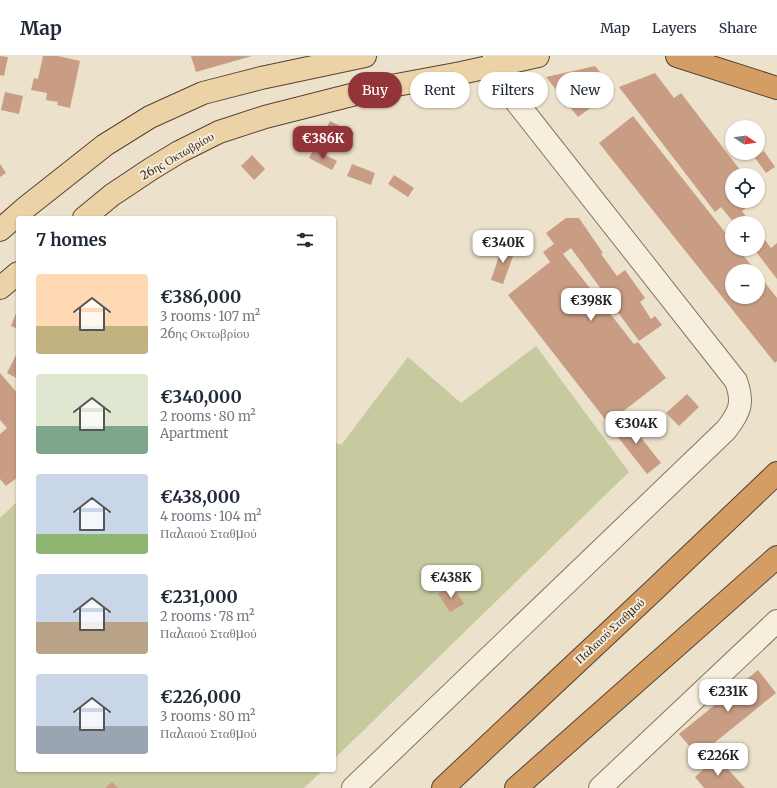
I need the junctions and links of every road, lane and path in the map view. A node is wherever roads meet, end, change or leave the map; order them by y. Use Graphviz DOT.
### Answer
graph roads {
  1 [pos="365,56"];
  2 [pos="538,56"];
  3 [pos="677,56"];
  4 [pos="496,61"];
  5 [pos="777,88"];
  6 [pos="86,216"];
  7 [pos="0,230"];
  8 [pos="16,275"];
  9 [pos="0,288"];
  10 [pos="777,473"];
  11 [pos="777,557"];
  12 [pos="777,621"];
  13 [pos="353,788"];
  14 [pos="443,788"];
  15 [pos="516,788"];
  16 [pos="600,788"];
  1 -- 7 [label="main road"];
  2 -- 4 [label="main road, 26ης Οκτωβρίου"];
  3 -- 5 [label="highway"];
  4 -- 6 [label="main road, 26ης Οκτωβρίου"];
  4 -- 13 [label="street"];
  8 -- 9 [label="main road"];
  10 -- 14 [label="highway, Παλαιού Σταθμού"];
  11 -- 15 [label="highway"];
  12 -- 16 [label="street"];
}
